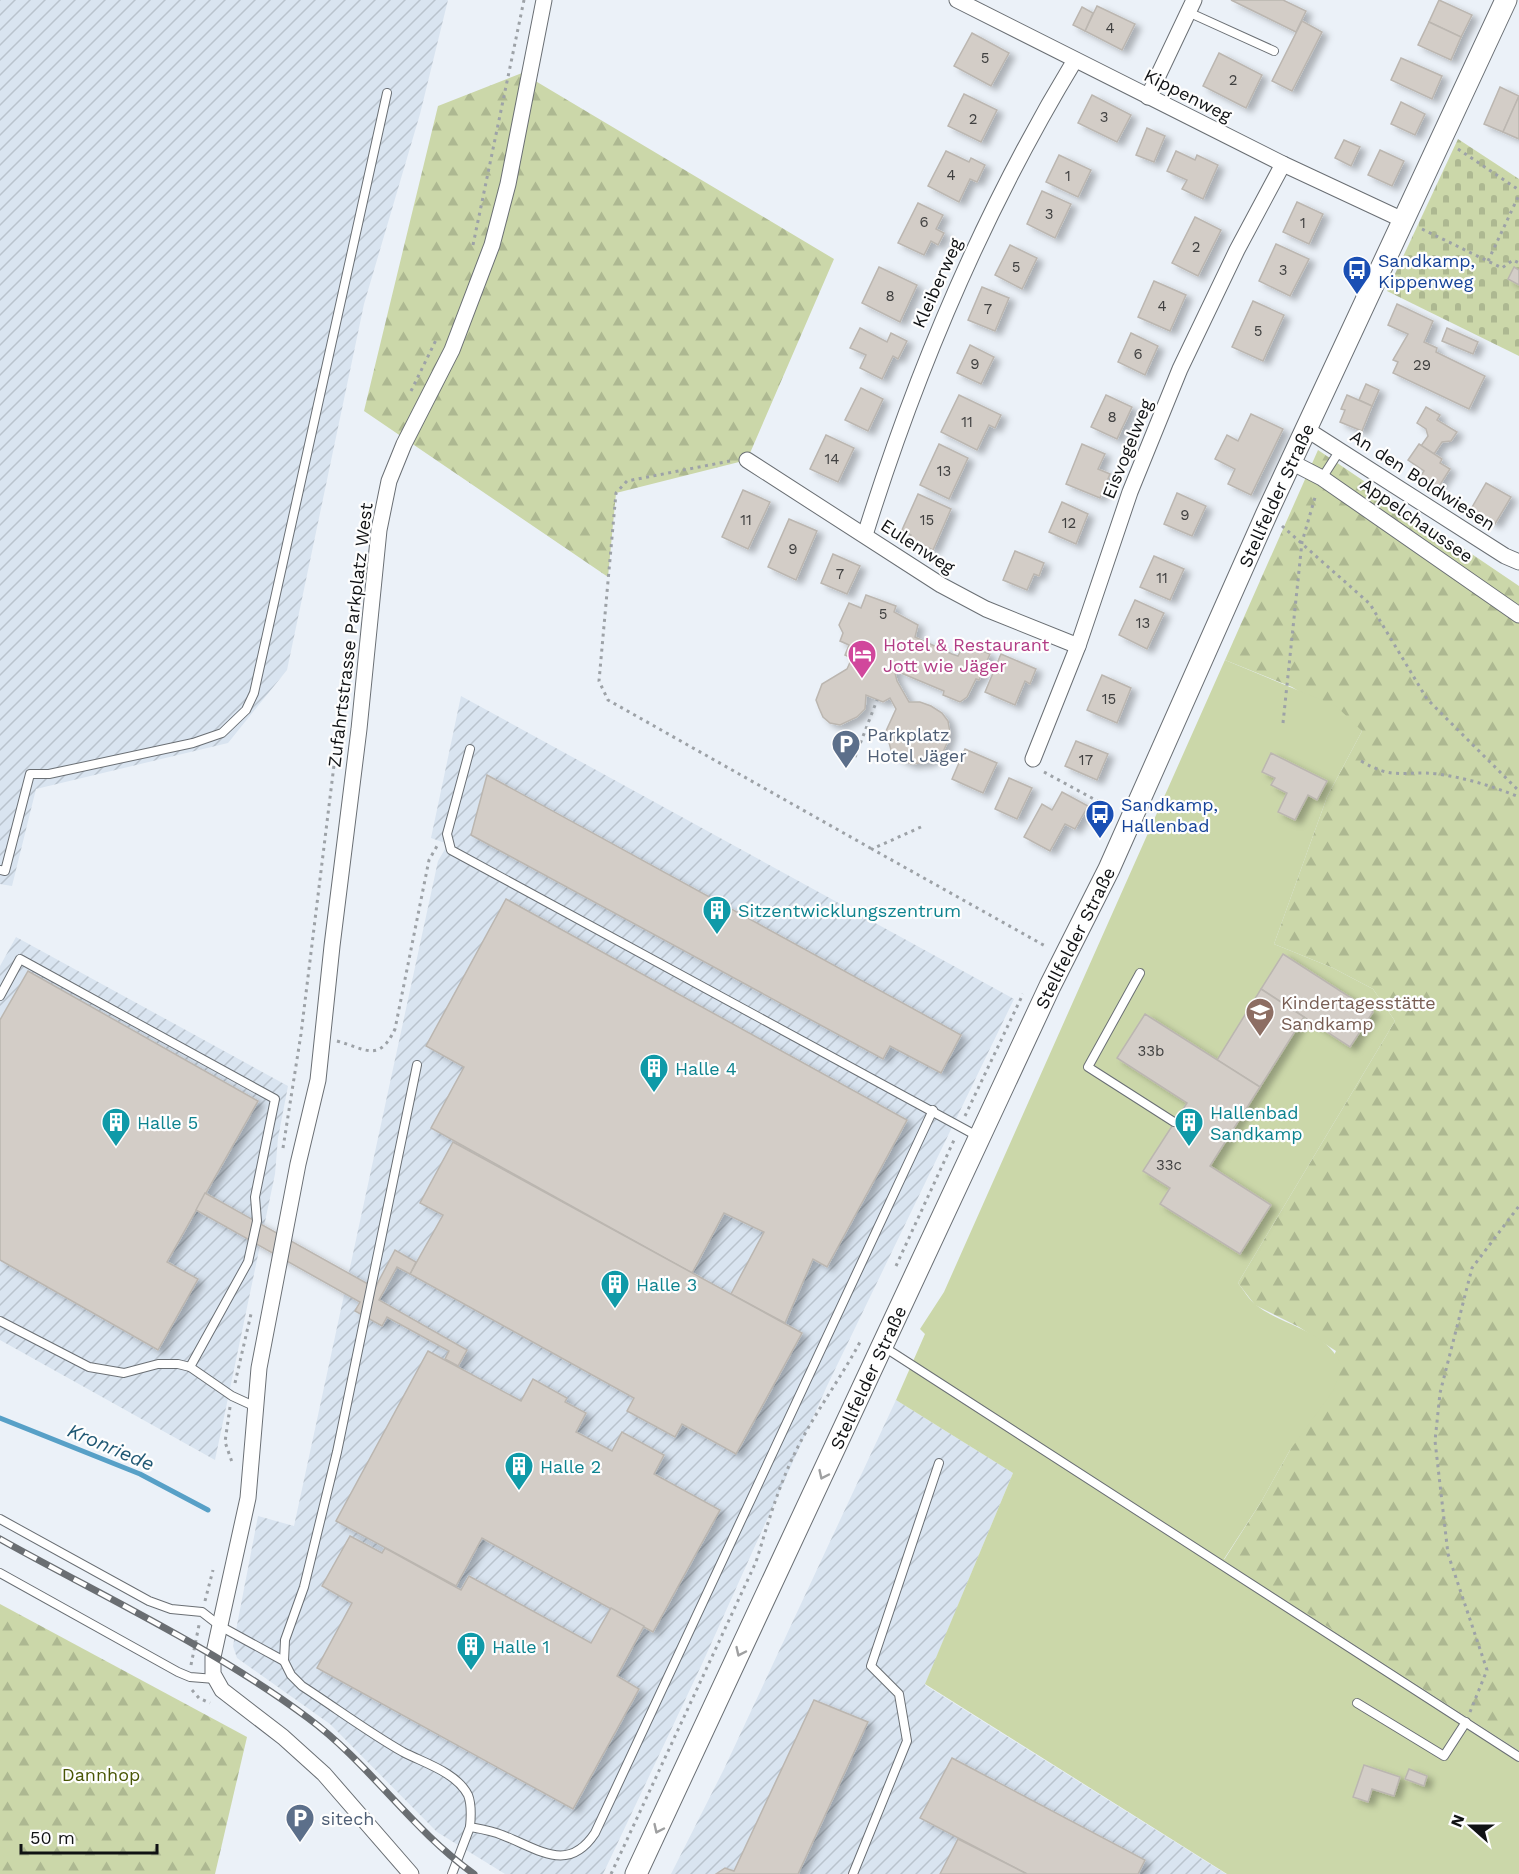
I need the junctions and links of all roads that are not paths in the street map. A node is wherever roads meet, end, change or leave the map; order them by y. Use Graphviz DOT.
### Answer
graph roads {
  1 [pos="544,0"];
  2 [pos="1506,0"];
  3 [pos="963,1"];
  4 [pos="1191,6"];
  5 [pos="1274,51"];
  6 [pos="1075,60"];
  7 [pos="387,93"];
  8 [pos="1148,97"];
  9 [pos="1283,164"];
  10 [pos="1403,220"];
  11 [pos="1306,429"];
  12 [pos="1340,450"];
  13 [pos="747,460"];
  14 [pos="1291,462"];
  15 [pos="1322,478"];
  16 [pos="866,535"];
  17 [pos="1519,562"];
  18 [pos="1519,615"];
  19 [pos="1078,646"];
  20 [pos="470,749"];
  21 [pos="1033,759"];
  22 [pos="0,870"];
  23 [pos="1140,974"];
  24 [pos="0,996"];
  25 [pos="417,1065"];
  26 [pos="933,1110"];
  27 [pos="1174,1122"];
  28 [pos="981,1137"];
  29 [pos="0,1321"];
  30 [pos="883,1346"];
  31 [pos="190,1367"];
  32 [pos="256,1407"];
  33 [pos="939,1463"];
  34 [pos="0,1519"];
  35 [pos="0,1573"];
  36 [pos="220,1626"];
  37 [pos="284,1660"];
  38 [pos="215,1679"];
  39 [pos="1358,1702"];
  40 [pos="1466,1722"];
  41 [pos="1519,1757"];
  42 [pos="470,1827"];
  43 [pos="411,1874"];
  44 [pos="452,1874"];
  45 [pos="636,1874"];
  46 [pos="853,1874"];
  1 -- 32 [label="street, Zufahrtstrasse Parkplatz West"];
  2 -- 10 [label="street, Stellfelder Straße"];
  3 -- 6 [label="street, Kippenweg"];
  4 -- 5 [label="lane"];
  4 -- 8 [label="street"];
  6 -- 8 [label="street, Kippenweg"];
  6 -- 16 [label="street, Kleiberweg"];
  7 -- 22 [label="lane"];
  8 -- 9 [label="street, Kippenweg"];
  9 -- 10 [label="street, Kippenweg"];
  9 -- 19 [label="street, Eisvogelweg"];
  10 -- 11 [label="street, Stellfelder Straße"];
  11 -- 12 [label="street, An den Boldwiesen"];
  11 -- 14 [label="street, Stellfelder Straße"];
  12 -- 15 [label="lane"];
  12 -- 17 [label="street, An den Boldwiesen"];
  13 -- 16 [label="street, Eulenweg"];
  14 -- 15 [label="street, Appelchaussee"];
  14 -- 28 [label="street, Stellfelder Straße"];
  15 -- 18 [label="street, Appelchaussee"];
  16 -- 19 [label="street, Eulenweg"];
  19 -- 21 [label="street, Eisvogelweg"];
  20 -- 26 [label="lane"];
  23 -- 27 [label="lane"];
  24 -- 31 [label="lane"];
  25 -- 37 [label="lane"];
  26 -- 28 [label="lane"];
  26 -- 42 [label="lane"];
  28 -- 30 [label="street, Stellfelder Straße"];
  29 -- 31 [label="lane"];
  30 -- 40 [label="lane"];
  30 -- 45 [label="street, Stellfelder Straße, one-way"];
  31 -- 32 [label="lane"];
  32 -- 36 [label="street, Zufahrtstrasse Parkplatz West"];
  33 -- 46 [label="lane"];
  34 -- 36 [label="lane"];
  35 -- 38 [label="lane"];
  36 -- 37 [label="lane"];
  36 -- 38 [label="street, Zufahrtstrasse Parkplatz West"];
  37 -- 42 [label="lane"];
  38 -- 43 [label="street"];
  39 -- 40 [label="lane"];
  40 -- 41 [label="lane"];
  42 -- 44 [label="lane"];
}
